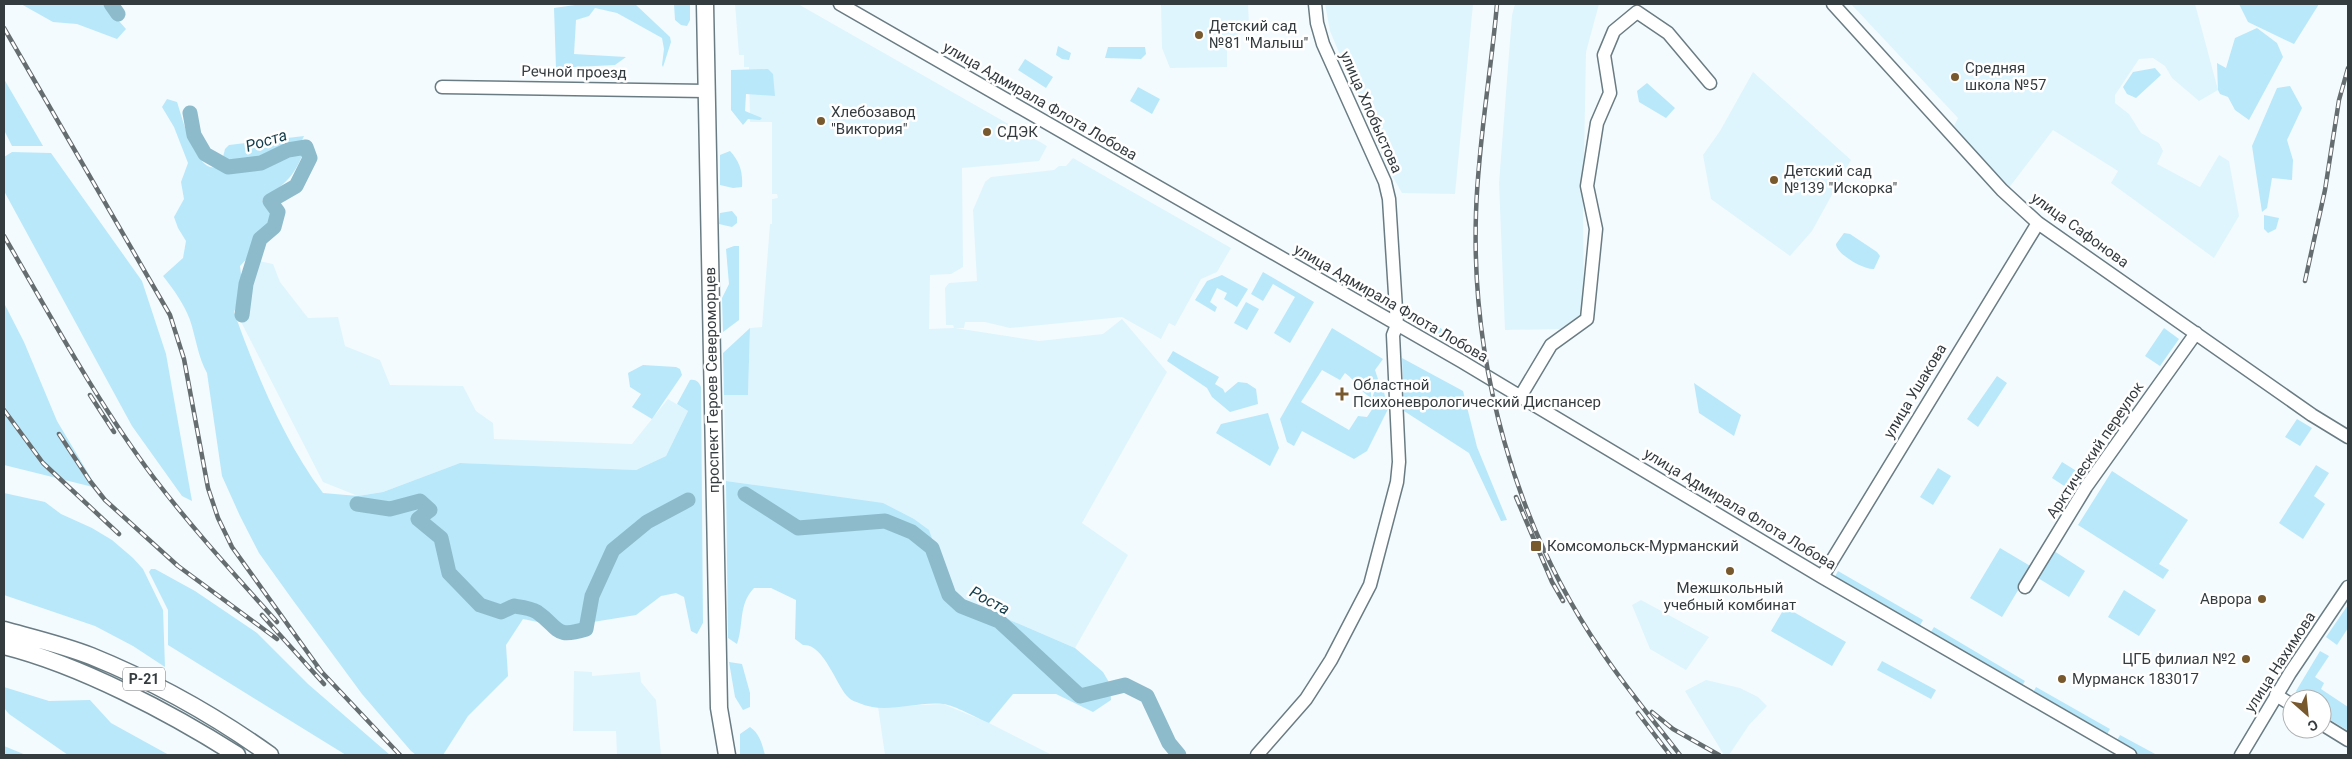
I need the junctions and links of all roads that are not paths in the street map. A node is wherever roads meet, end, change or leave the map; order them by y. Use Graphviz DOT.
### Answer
graph roads {
  1 [pos="705,4"];
  2 [pos="840,4"];
  3 [pos="1316,4"];
  4 [pos="1833,4"];
  5 [pos="1710,83"];
  6 [pos="442,87"];
  7 [pos="706,91"];
  8 [pos="2038,223"];
  9 [pos="1397,324"];
  10 [pos="2196,334"];
  11 [pos="1520,397"];
  12 [pos="2348,437"];
  13 [pos="1822,577"];
  14 [pos="2025,587"];
  15 [pos="2348,587"];
  16 [pos="4,630"];
  17 [pos="4,646"];
  18 [pos="2276,695"];
  19 [pos="2282,699"];
  20 [pos="2332,730"];
  21 [pos="2348,740"];
  22 [pos="237,755"];
  23 [pos="270,755"];
  24 [pos="727,755"];
  25 [pos="1257,755"];
  26 [pos="2130,755"];
  27 [pos="2241,755"];
  1 -- 7 [label="main road, проспект Героев Североморцев"];
  2 -- 9 [label="street, улица Адмирала Флота Лобова"];
  3 -- 9 [label="street, улица Хлобыстова"];
  4 -- 8 [label="street, улица Сафонова"];
  5 -- 11 [label="street"];
  6 -- 7 [label="street, Речной проезд"];
  7 -- 24 [label="main road, проспект Героев Североморцев"];
  8 -- 10 [label="street, улица Сафонова"];
  8 -- 13 [label="street, улица Ушакова"];
  9 -- 11 [label="street, улица Адмирала Флота Лобова"];
  9 -- 25 [label="street, улица Хлобыстова"];
  10 -- 12 [label="street, улица Сафонова"];
  10 -- 14 [label="street, Арктический переулок"];
  11 -- 13 [label="street, улица Адмирала Флота Лобова"];
  13 -- 26 [label="street, улица Адмирала Флота Лобова"];
  15 -- 18 [label="street, улица Нахимова"];
  16 -- 23 [label="main road, Р-21"];
  17 -- 22 [label="main road, Р-21"];
  18 -- 19 [label="street"];
  18 -- 27 [label="street, улица Нахимова"];
  20 -- 21 [label="street"];
}
